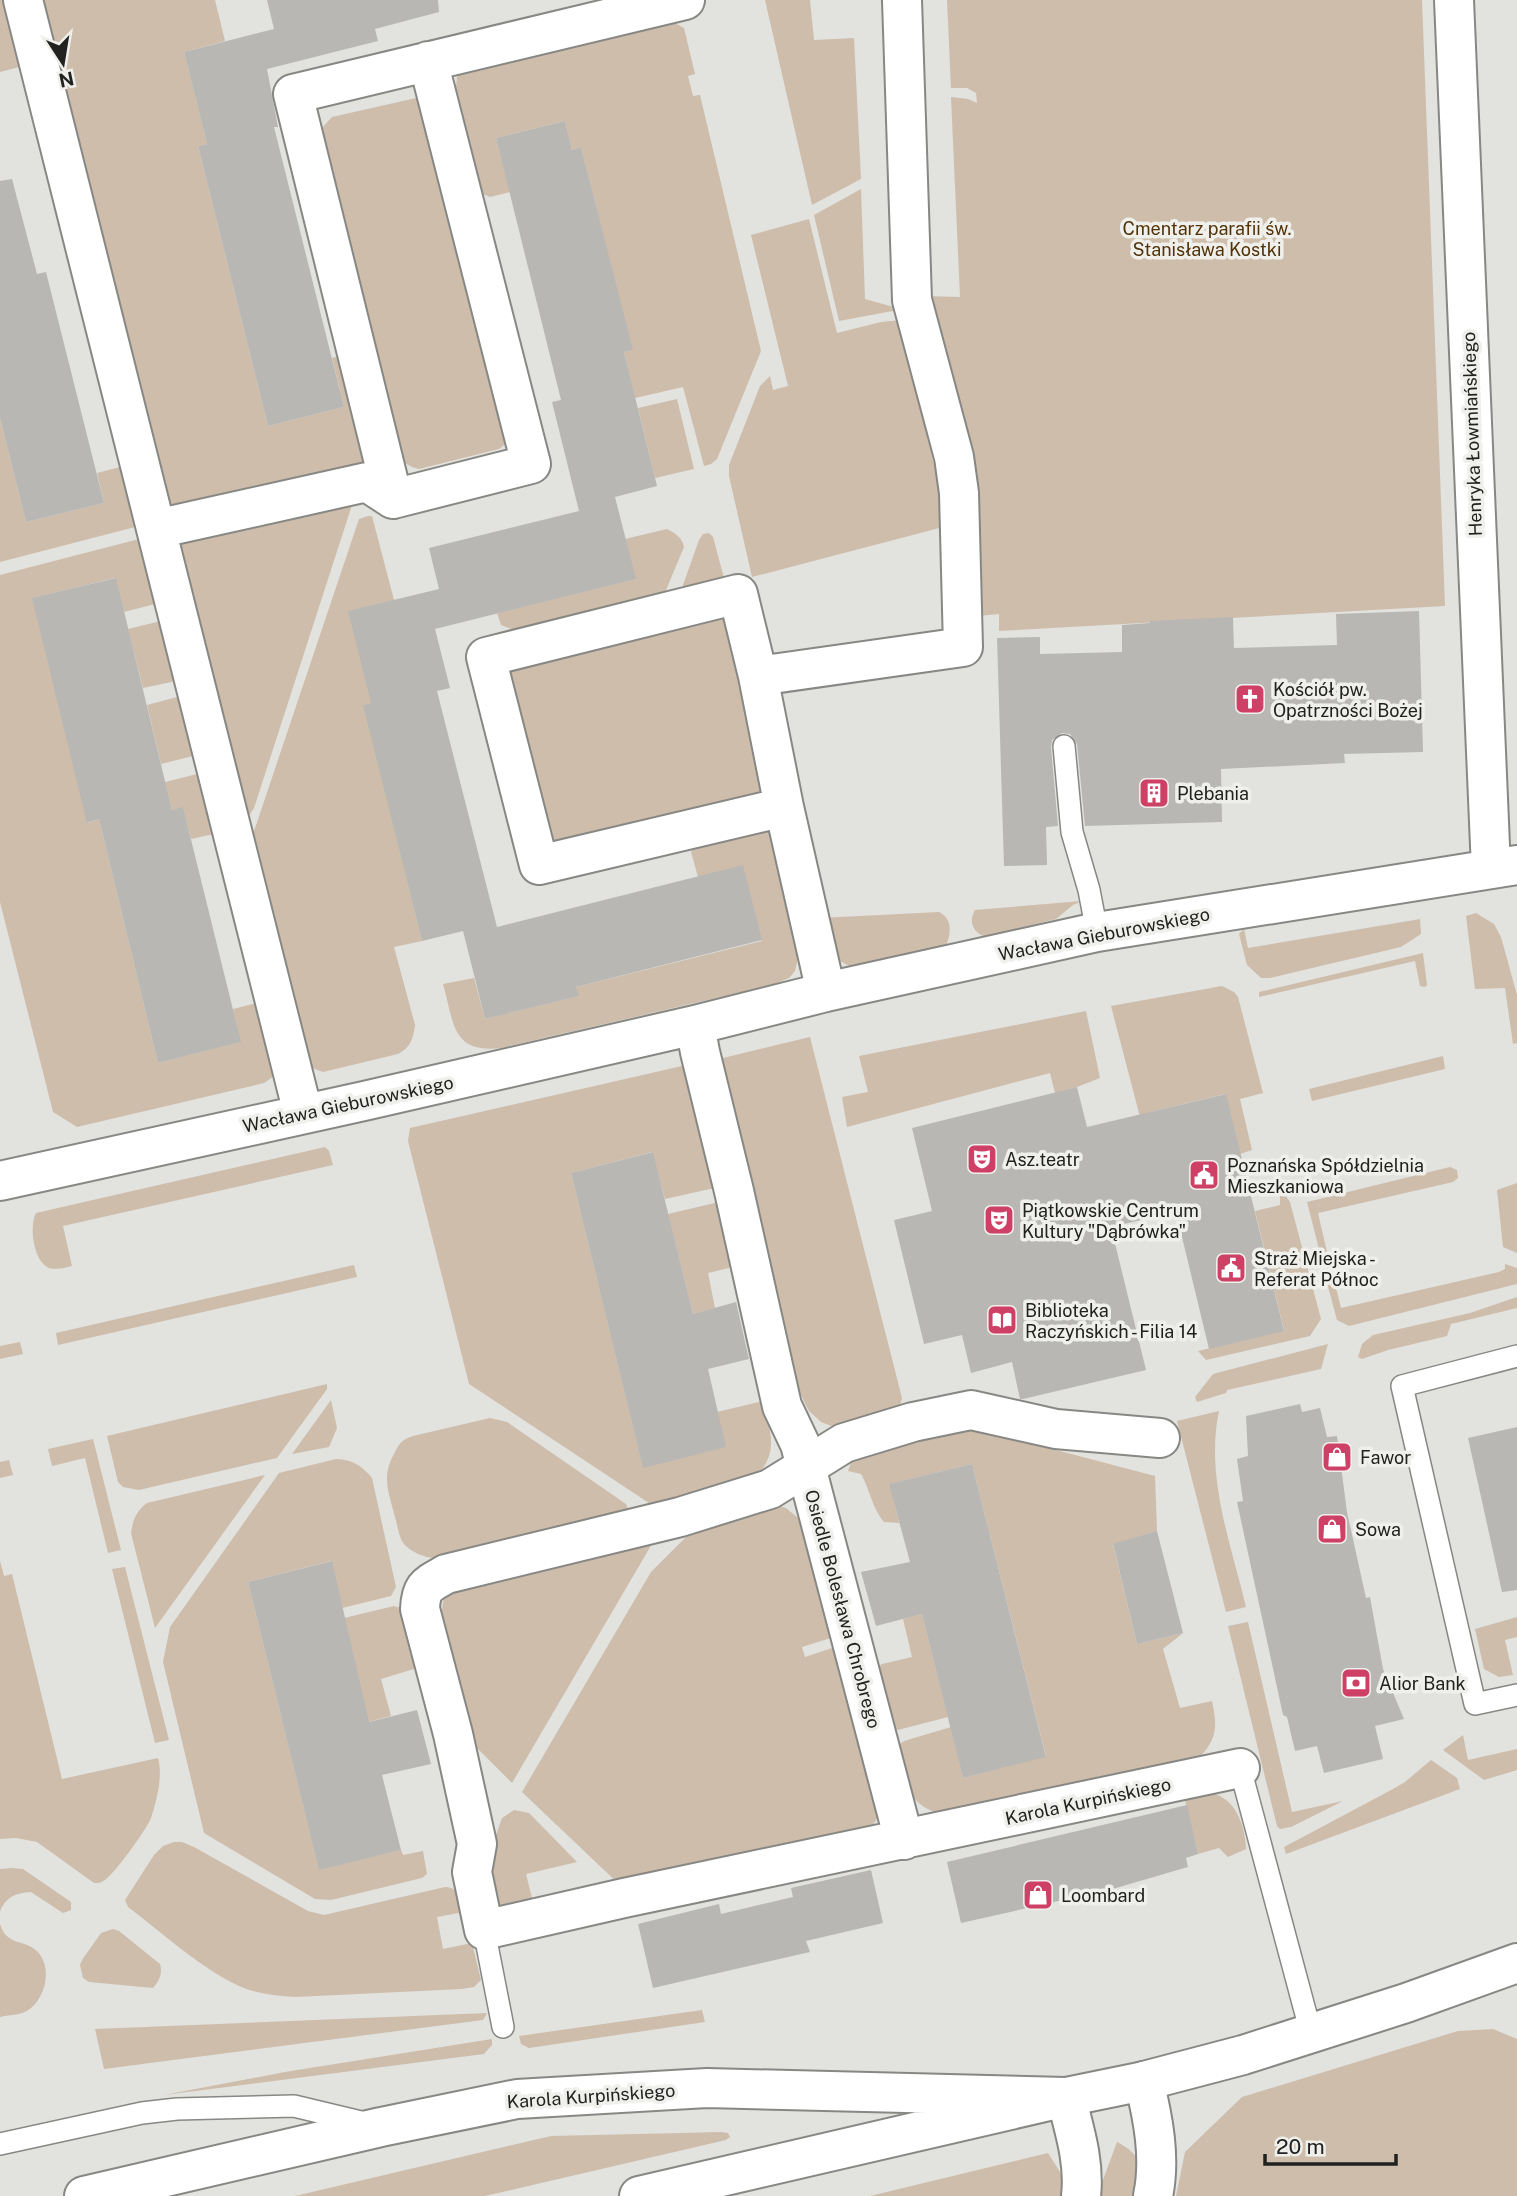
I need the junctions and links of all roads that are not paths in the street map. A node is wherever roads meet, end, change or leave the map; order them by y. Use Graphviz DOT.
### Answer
graph roads {
  1 [pos="23,0"];
  2 [pos="902,0"];
  3 [pos="1454,0"];
  4 [pos="661,3"];
  5 [pos="428,61"];
  6 [pos="393,499"];
  7 [pos="156,529"];
  8 [pos="758,676"];
  9 [pos="1064,746"];
  10 [pos="784,807"];
  11 [pos="1504,867"];
  12 [pos="1097,932"];
  13 [pos="826,992"];
  14 [pos="695,1025"];
  15 [pos="303,1113"];
  16 [pos="0,1181"];
  17 [pos="1517,1356"];
  18 [pos="1160,1438"];
  19 [pos="805,1466"];
  20 [pos="1517,1695"];
  21 [pos="1240,1768"];
  22 [pos="904,1840"];
  23 [pos="484,1930"];
  24 [pos="1517,1963"];
  25 [pos="503,2027"];
  26 [pos="1311,2033"];
  27 [pos="1144,2081"];
  28 [pos="1066,2097"];
  29 [pos="381,2127"];
  30 [pos="0,2144"];
  31 [pos="89,2195"];
  32 [pos="639,2196"];
  33 [pos="1081,2196"];
  34 [pos="1153,2196"];
  1 -- 7 [label="street"];
  2 -- 8 [label="street"];
  3 -- 11 [label="street, Henryka Łowmiańskiego"];
  4 -- 5 [label="street"];
  5 -- 6 [label="street"];
  5 -- 6 [label="street"];
  6 -- 7 [label="street"];
  7 -- 15 [label="street"];
  8 -- 10 [label="street"];
  8 -- 10 [label="street"];
  9 -- 12 [label="lane"];
  10 -- 13 [label="street"];
  11 -- 12 [label="street, Wacława Gieburowskiego"];
  12 -- 13 [label="street, Wacława Gieburowskiego"];
  13 -- 14 [label="street, Wacława Gieburowskiego"];
  14 -- 15 [label="street, Wacława Gieburowskiego"];
  14 -- 19 [label="street"];
  15 -- 16 [label="street, Wacława Gieburowskiego"];
  17 -- 20 [label="lane"];
  18 -- 19 [label="street"];
  19 -- 22 [label="street, Osiedle Bolesława Chrobrego"];
  19 -- 23 [label="street, Osiedle Bolesława Chrobrego"];
  21 -- 22 [label="street, Karola Kurpińskiego"];
  21 -- 26 [label="lane"];
  22 -- 23 [label="street, Karola Kurpińskiego"];
  23 -- 25 [label="lane"];
  24 -- 26 [label="street, Karola Kurpińskiego"];
  26 -- 27 [label="street, Karola Kurpińskiego"];
  27 -- 28 [label="street, Karola Kurpińskiego"];
  27 -- 34 [label="street"];
  28 -- 29 [label="street, Karola Kurpińskiego"];
  28 -- 32 [label="street, Karola Kurpińskiego"];
  28 -- 33 [label="street"];
  29 -- 30 [label="lane"];
  29 -- 31 [label="street, Karola Kurpińskiego"];
}
